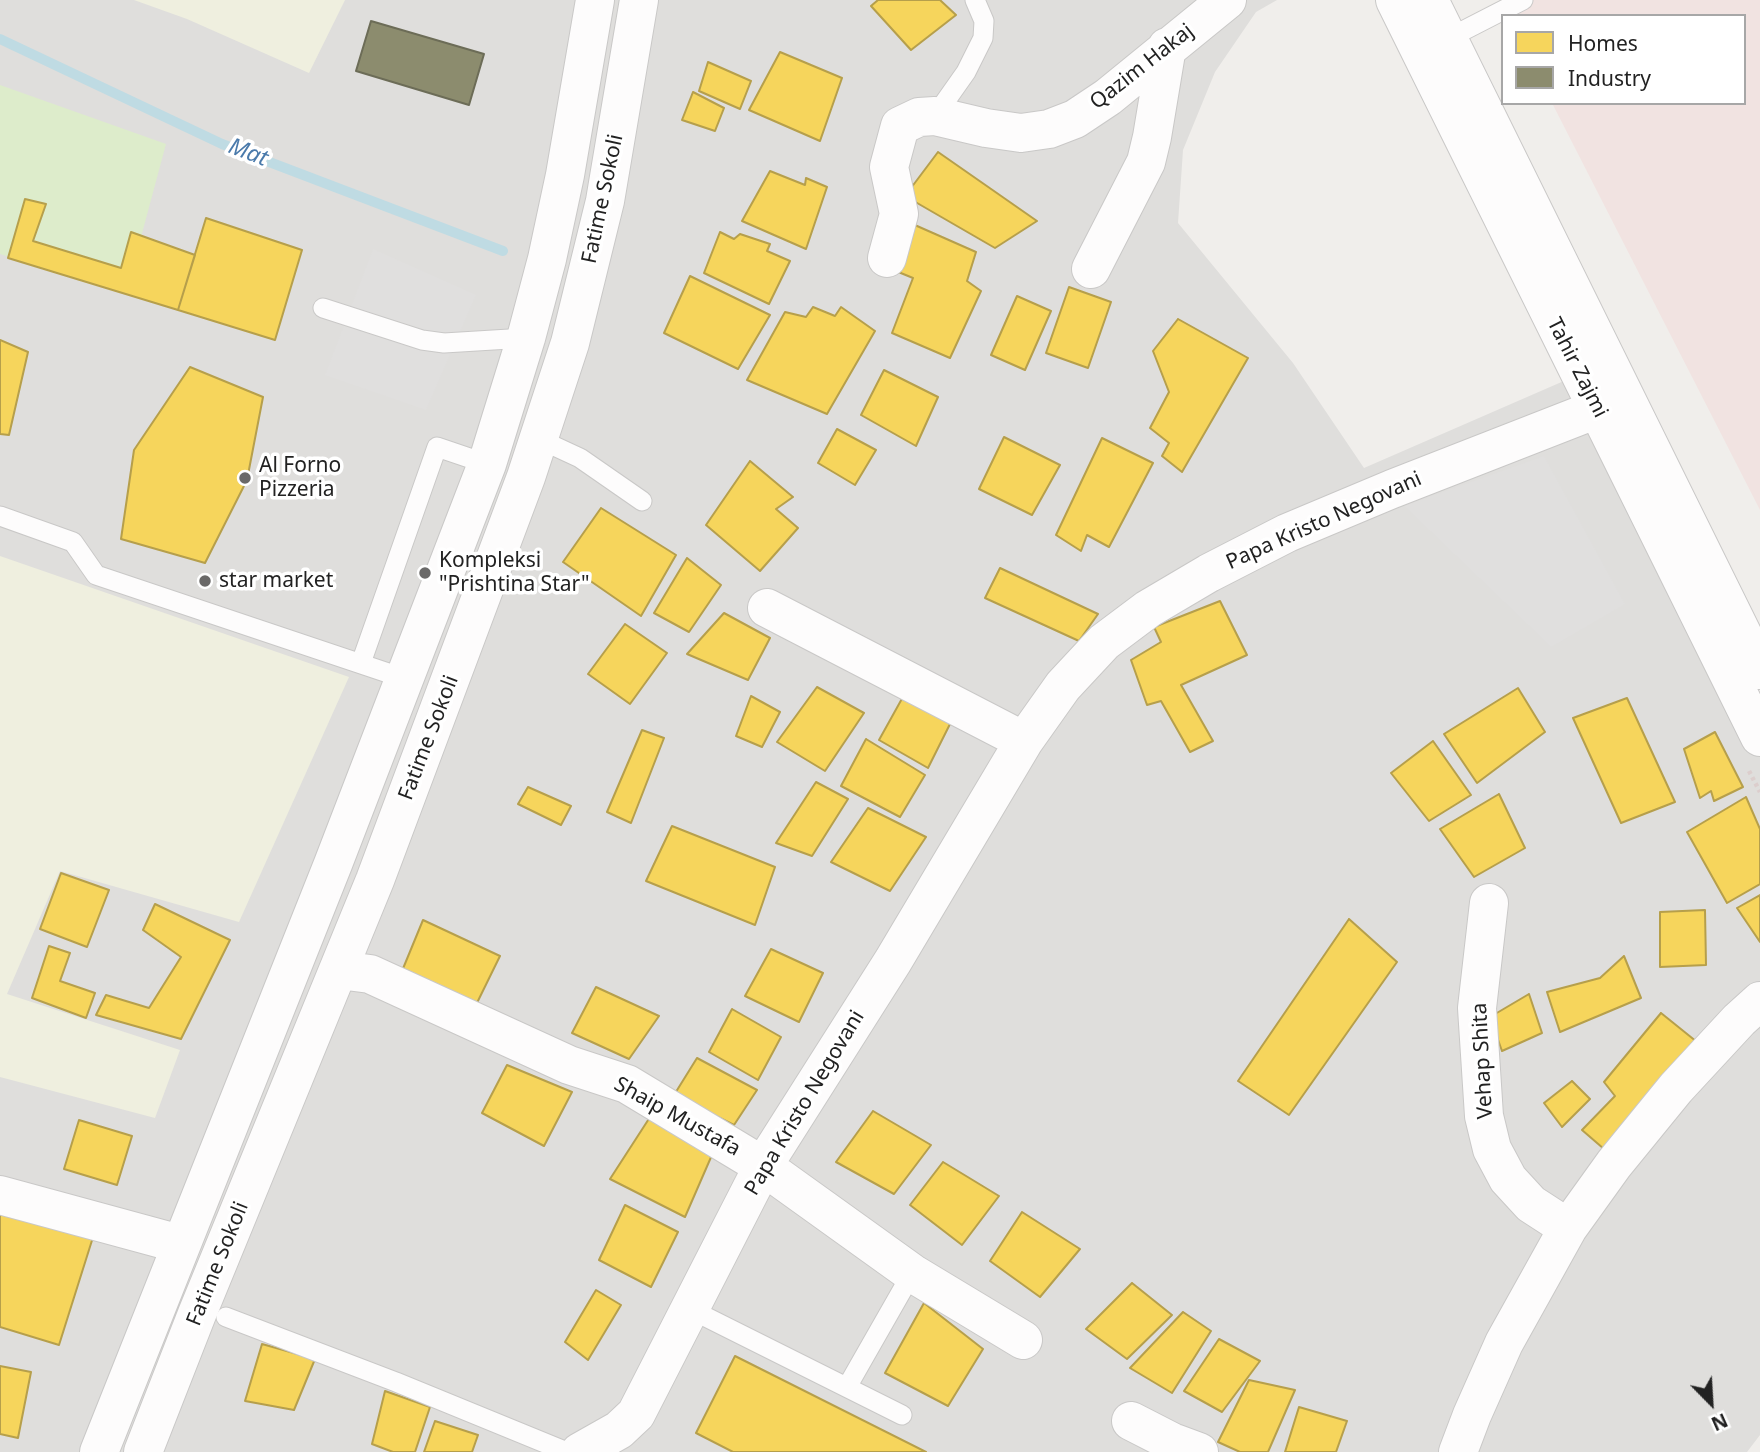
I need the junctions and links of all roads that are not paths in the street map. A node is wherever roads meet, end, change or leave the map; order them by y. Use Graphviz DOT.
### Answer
graph roads {
  1 [pos="595,0"];
  2 [pos="639,0"];
  3 [pos="975,0"];
  4 [pos="1227,0"];
  5 [pos="1395,0"];
  6 [pos="1429,0"];
  7 [pos="1523,0"];
  8 [pos="1447,38"];
  9 [pos="1167,47"];
  10 [pos="935,116"];
  11 [pos="887,258"];
  12 [pos="1091,269"];
  13 [pos="323,307"];
  14 [pos="526,338"];
  15 [pos="1597,409"];
  16 [pos="539,439"];
  17 [pos="486,464"];
  18 [pos="642,501"];
  19 [pos="0,516"];
  20 [pos="767,608"];
  21 [pos="361,663"];
  22 [pos="1760,670"];
  23 [pos="406,679"];
  24 [pos="1760,737"];
  25 [pos="1024,741"];
  26 [pos="1489,903"];
  27 [pos="339,970"];
  28 [pos="1760,1001"];
  29 [pos="763,1166"];
  30 [pos="0,1195"];
  31 [pos="1568,1228"];
  32 [pos="180,1244"];
  33 [pos="912,1273"];
  34 [pos="690,1309"];
  35 [pos="226,1317"];
  36 [pos="1023,1340"];
  37 [pos="847,1387"];
  38 [pos="902,1415"];
  39 [pos="1131,1421"];
  40 [pos="99,1452"];
  41 [pos="143,1452"];
  42 [pos="567,1452"];
  43 [pos="580,1452"];
  44 [pos="1199,1452"];
  45 [pos="1458,1452"];
  1 -- 14 [label="street, Fatime Sokoli"];
  2 -- 16 [label="street, Fatime Sokoli"];
  3 -- 10 [label="lane"];
  4 -- 9 [label="street, Qazim Hakaj"];
  5 -- 15 [label="street, Tahir Zajmi"];
  6 -- 8 [label="street, Tahir Zajmi"];
  7 -- 8 [label="lane"];
  8 -- 22 [label="street, Tahir Zajmi"];
  9 -- 10 [label="street, Qazim Hakaj"];
  9 -- 12 [label="street"];
  10 -- 11 [label="street, Qazim Hakaj"];
  13 -- 14 [label="lane"];
  14 -- 17 [label="street, Fatime Sokoli"];
  15 -- 24 [label="street, Tahir Zajmi"];
  15 -- 25 [label="street, Papa Kristo Negovani"];
  16 -- 18 [label="lane"];
  16 -- 27 [label="street, Fatime Sokoli"];
  17 -- 21 [label="lane"];
  17 -- 23 [label="street, Fatime Sokoli"];
  19 -- 21 [label="lane"];
  20 -- 25 [label="street"];
  21 -- 23 [label="lane"];
  23 -- 32 [label="street, Fatime Sokoli"];
  25 -- 29 [label="street, Papa Kristo Negovani"];
  26 -- 31 [label="street, Vehap Shita"];
  27 -- 29 [label="street, Shaip Mustafa"];
  27 -- 41 [label="street, Fatime Sokoli"];
  28 -- 31 [label="street"];
  29 -- 33 [label="street, Shaip Mustafa"];
  29 -- 34 [label="street, Papa Kristo Negovani"];
  30 -- 32 [label="street"];
  31 -- 45 [label="street"];
  32 -- 40 [label="street, Fatime Sokoli"];
  33 -- 36 [label="street, Shaip Mustafa"];
  33 -- 37 [label="lane"];
  34 -- 37 [label="lane"];
  34 -- 43 [label="street, Papa Kristo Negovani"];
  35 -- 42 [label="lane"];
  37 -- 38 [label="lane"];
  39 -- 44 [label="street"];
}
